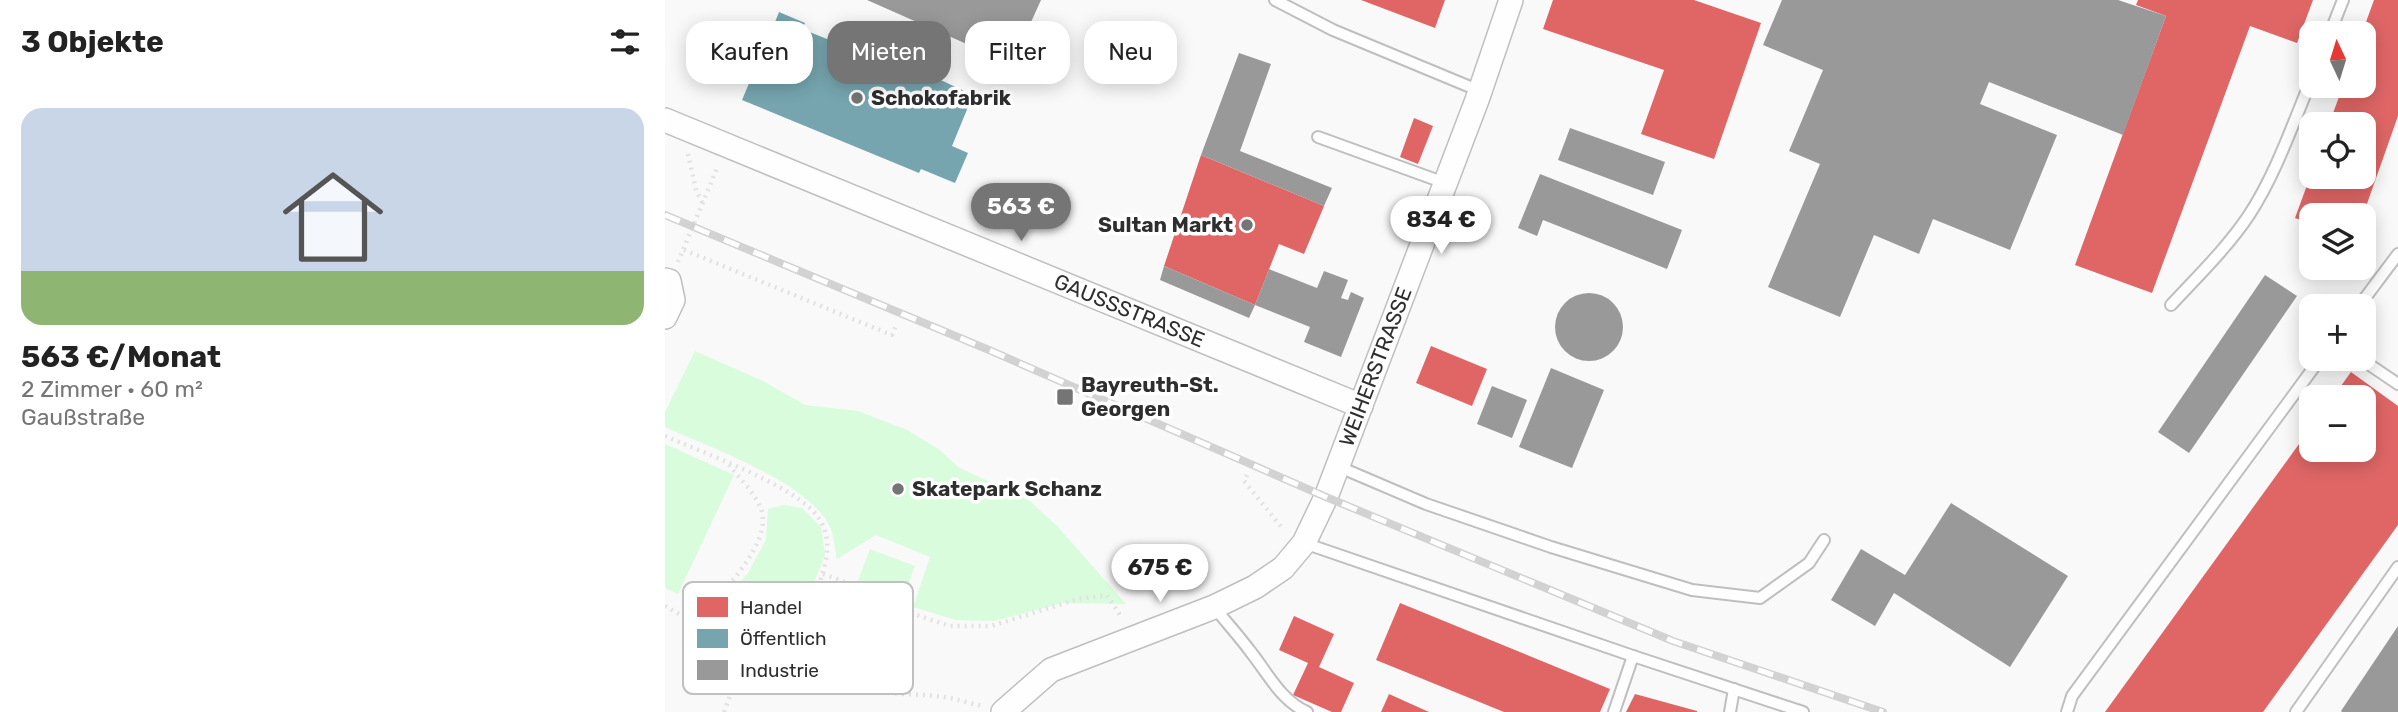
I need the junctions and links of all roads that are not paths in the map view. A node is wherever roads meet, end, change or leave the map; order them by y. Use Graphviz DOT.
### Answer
graph roads {
  1 [pos="1275,0"];
  2 [pos="1511,0"];
  3 [pos="2343,0"];
  4 [pos="2335,21"];
  5 [pos="1480,91"];
  6 [pos="2304,98"];
  7 [pos="665,120"];
  8 [pos="1318,137"];
  9 [pos="1445,183"];
  10 [pos="2398,254"];
  11 [pos="667,281"];
  12 [pos="2368,294"];
  13 [pos="2171,305"];
  14 [pos="665,317"];
  15 [pos="2376,369"];
  16 [pos="2311,371"];
  17 [pos="2398,384"];
  18 [pos="1361,406"];
  19 [pos="1338,466"];
  20 [pos="1824,541"];
  21 [pos="1304,543"];
  22 [pos="2398,567"];
  23 [pos="1214,607"];
  24 [pos="1633,656"];
  25 [pos="1734,689"];
  26 [pos="1003,711"];
  27 [pos="1307,712"];
  28 [pos="1614,712"];
  29 [pos="1730,712"];
  30 [pos="1803,712"];
  31 [pos="2067,712"];
  32 [pos="2295,712"];
  1 -- 5 [label="lane"];
  2 -- 5 [label="street, WEIHERSTRASSE"];
  3 -- 4 [label="lane"];
  5 -- 9 [label="street, WEIHERSTRASSE"];
  6 -- 13 [label="lane"];
  7 -- 18 [label="street, GAUSSSTRASSE"];
  8 -- 9 [label="lane"];
  9 -- 18 [label="street, WEIHERSTRASSE"];
  10 -- 12 [label="lane"];
  11 -- 14 [label="street"];
  15 -- 17 [label="lane"];
  16 -- 31 [label="lane"];
  18 -- 19 [label="street, WEIHERSTRASSE"];
  19 -- 20 [label="lane"];
  19 -- 21 [label="street, WEIHERSTRASSE"];
  21 -- 23 [label="street, WEIHERSTRASSE"];
  21 -- 24 [label="lane"];
  22 -- 32 [label="lane"];
  23 -- 26 [label="street, WEIHERSTRASSE"];
  23 -- 27 [label="lane"];
  24 -- 25 [label="lane"];
  24 -- 28 [label="lane"];
  25 -- 29 [label="lane"];
  25 -- 30 [label="lane"];
}
